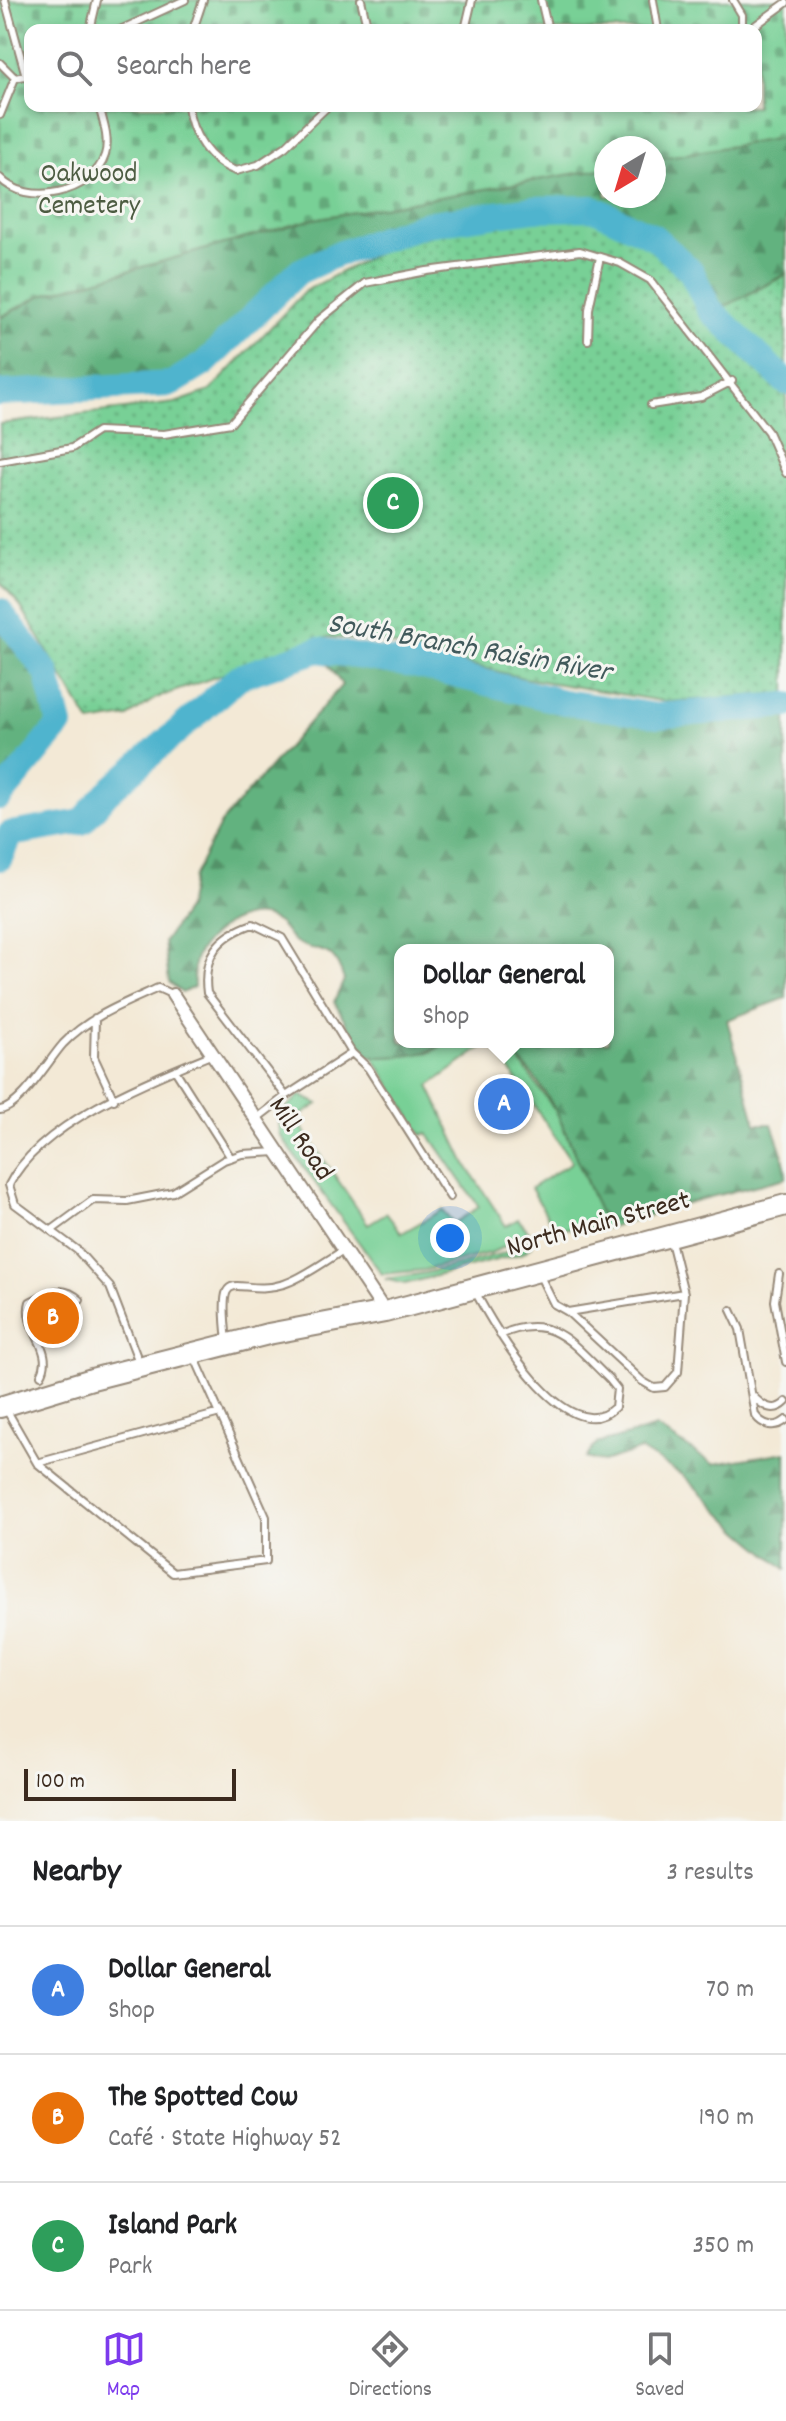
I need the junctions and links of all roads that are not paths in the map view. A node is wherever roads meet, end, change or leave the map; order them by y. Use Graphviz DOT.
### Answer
graph roads {
  1 [pos="5,0"];
  2 [pos="97,0"];
  3 [pos="185,0"];
  4 [pos="203,0"];
  5 [pos="361,0"];
  6 [pos="472,0"];
  7 [pos="541,0"];
  8 [pos="653,0"];
  9 [pos="733,0"];
  10 [pos="786,3"];
  11 [pos="91,24"];
  12 [pos="133,24"];
  13 [pos="195,24"];
  14 [pos="367,24"];
  15 [pos="466,24"];
  16 [pos="547,24"];
  17 [pos="657,24"];
  18 [pos="742,24"];
  19 [pos="757,24"];
  20 [pos="0,63"];
  21 [pos="24,63"];
  22 [pos="24,77"];
  23 [pos="15,78"];
  24 [pos="100,112"];
  25 [pos="190,112"];
  26 [pos="322,112"];
  27 [pos="0,115"];
  28 [pos="0,178"];
  29 [pos="600,257"];
  30 [pos="588,340"];
  31 [pos="732,381"];
  32 [pos="651,405"];
  33 [pos="0,461"];
  34 [pos="786,473"];
  35 [pos="173,995"];
  36 [pos="95,1018"];
  37 [pos="352,1053"];
  38 [pos="213,1054"];
  39 [pos="175,1070"];
  40 [pos="286,1096"];
  41 [pos="114,1100"];
  42 [pos="0,1110"];
  43 [pos="256,1119"];
  44 [pos="278,1152"];
  45 [pos="231,1158"];
  46 [pos="450,1197"];
  47 [pos="786,1205"];
  48 [pos="52,1230"];
  49 [pos="669,1236"];
  50 [pos="344,1250"];
  51 [pos="537,1271"];
  52 [pos="779,1274"];
  53 [pos="473,1288"];
  54 [pos="684,1293"];
  55 [pos="80,1300"];
  56 [pos="731,1310"];
  57 [pos="385,1312"];
  58 [pos="568,1312"];
  59 [pos="500,1335"];
  60 [pos="228,1346"];
  61 [pos="194,1355"];
  62 [pos="786,1362"];
  63 [pos="141,1368"];
  64 [pos="41,1375"];
  65 [pos="750,1392"];
  66 [pos="786,1402"];
  67 [pos="2,1406"];
  68 [pos="220,1413"];
  69 [pos="786,1420"];
  70 [pos="37,1463"];
  1 -- 21 [label="lane"];
  2 -- 11 [label="lane"];
  3 -- 12 [label="lane"];
  4 -- 13 [label="lane"];
  5 -- 14 [label="lane"];
  6 -- 15 [label="lane"];
  7 -- 16 [label="lane"];
  8 -- 17 [label="lane"];
  9 -- 18 [label="lane"];
  10 -- 19 [label="lane"];
  20 -- 23 [label="lane"];
  22 -- 23 [label="lane"];
  23 -- 27 [label="lane"];
  24 -- 28 [label="lane"];
  25 -- 26 [label="lane"];
  29 -- 30 [label="lane"];
  29 -- 31 [label="lane"];
  29 -- 33 [label="lane"];
  31 -- 32 [label="lane"];
  31 -- 34 [label="lane"];
  35 -- 36 [label="lane"];
  35 -- 38 [label="street, Mill Road"];
  36 -- 41 [label="lane"];
  36 -- 42 [label="lane"];
  37 -- 40 [label="lane"];
  37 -- 40 [label="lane"];
  37 -- 46 [label="lane"];
  38 -- 39 [label="lane"];
  38 -- 43 [label="street, Mill Road"];
  39 -- 41 [label="lane"];
  39 -- 45 [label="lane"];
  40 -- 43 [label="lane"];
  41 -- 48 [label="lane"];
  43 -- 44 [label="street, Mill Road"];
  44 -- 45 [label="lane"];
  44 -- 50 [label="street, Mill Road"];
  45 -- 48 [label="lane"];
  47 -- 49 [label="main road, North Main Street"];
  48 -- 63 [label="lane"];
  49 -- 51 [label="main road, North Main Street"];
  49 -- 54 [label="lane"];
  50 -- 57 [label="street, Mill Road"];
  50 -- 60 [label="lane"];
  51 -- 53 [label="main road, North Main Street"];
  51 -- 58 [label="lane"];
  52 -- 62 [label="lane"];
  53 -- 57 [label="main road, North Main Street"];
  53 -- 59 [label="lane"];
  54 -- 58 [label="lane"];
  54 -- 58 [label="lane"];
  55 -- 64 [label="lane"];
  56 -- 65 [label="lane"];
  57 -- 60 [label="main road, North Main Street"];
  59 -- 59 [label="lane"];
  60 -- 61 [label="main road, North Main Street"];
  61 -- 63 [label="main road, North Main Street"];
  61 -- 68 [label="lane"];
  63 -- 67 [label="main road, North Main Street"];
  65 -- 66 [label="lane"];
  65 -- 69 [label="lane"];
  67 -- 70 [label="lane"];
  68 -- 70 [label="lane"];
  68 -- 70 [label="lane"];
}
